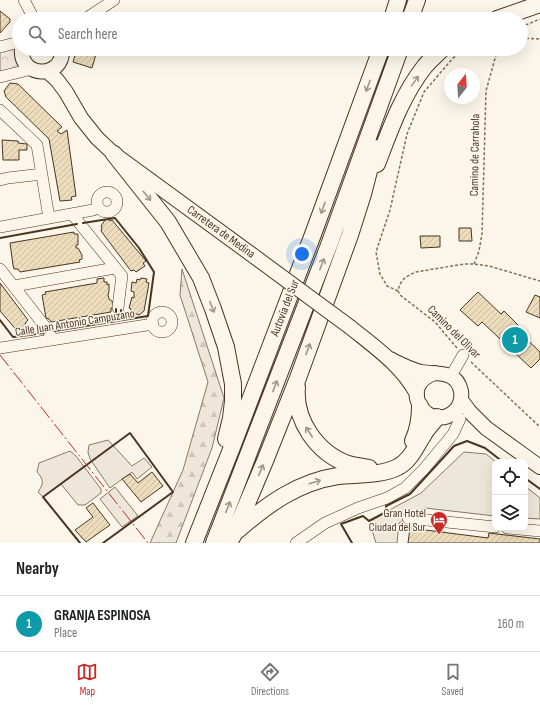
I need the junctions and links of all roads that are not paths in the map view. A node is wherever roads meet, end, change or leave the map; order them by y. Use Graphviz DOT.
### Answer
graph roads {
  1 [pos="114,0"];
  2 [pos="398,0"];
  3 [pos="25,3"];
  4 [pos="540,4"];
  5 [pos="30,12"];
  6 [pos="96,12"];
  7 [pos="394,12"];
  8 [pos="517,12"];
  9 [pos="12,44"];
  10 [pos="0,47"];
  11 [pos="22,56"];
  12 [pos="62,56"];
  13 [pos="378,56"];
  14 [pos="397,56"];
  15 [pos="404,56"];
  16 [pos="435,56"];
  17 [pos="52,68"];
  18 [pos="32,69"];
  19 [pos="0,77"];
  20 [pos="2,114"];
  21 [pos="114,154"];
  22 [pos="42,174"];
  23 [pos="0,180"];
  24 [pos="363,194"];
  25 [pos="98,207"];
  26 [pos="72,214"];
  27 [pos="49,218"];
  28 [pos="0,227"];
  29 [pos="115,268"];
  30 [pos="0,269"];
  31 [pos="14,286"];
  32 [pos="118,308"];
  33 [pos="153,324"];
  34 [pos="53,340"];
  35 [pos="0,348"];
  36 [pos="463,354"];
  37 [pos="390,359"];
  38 [pos="435,373"];
  39 [pos="450,376"];
  40 [pos="298,378"];
  41 [pos="418,400"];
  42 [pos="461,400"];
  43 [pos="441,417"];
  44 [pos="460,419"];
  45 [pos="486,428"];
  46 [pos="540,467"];
  47 [pos="408,518"];
  48 [pos="492,527"];
  49 [pos="528,530"];
  50 [pos="540,531"];
  51 [pos="197,536"];
  52 [pos="232,538"];
  53 [pos="214,543"];
  54 [pos="296,543"];
  1 -- 6 [label="street"];
  2 -- 7 [label="highway"];
  3 -- 5 [label="street"];
  4 -- 8 [label="highway"];
  9 -- 10 [label="street"];
  11 -- 18 [label="main road"];
  12 -- 17 [label="main road"];
  13 -- 51 [label="highway, Autovía del Sur, one-way"];
  53 -- 14 [label="highway, Autovía del Sur, one-way"];
  15 -- 24 [label="highway"];
  24 -- 16 [label="highway, one-way"];
  17 -- 18 [label="main road"];
  17 -- 21 [label="main road, Carretera de Medina"];
  18 -- 19 [label="street"];
  20 -- 22 [label="street"];
  21 -- 37 [label="main road, Carretera de Medina, bridge"];
  21 -- 51 [label="highway, one-way"];
  22 -- 23 [label="street"];
  22 -- 27 [label="street"];
  40 -- 24 [label="highway, one-way"];
  25 -- 26 [label="street"];
  26 -- 27 [label="street"];
  26 -- 29 [label="street"];
  27 -- 28 [label="street"];
  29 -- 31 [label="street"];
  29 -- 32 [label="street"];
  30 -- 31 [label="street"];
  31 -- 34 [label="street"];
  33 -- 34 [label="street, Calle Juan Antonio Campuzano"];
  34 -- 35 [label="street, Calle Juan Antonio Campuzano"];
  36 -- 39 [label="street"];
  37 -- 38 [label="main road"];
  37 -- 41 [label="main road"];
  38 -- 39 [label="main road"];
  38 -- 41 [label="main road"];
  39 -- 42 [label="main road"];
  41 -- 40 [label="highway, one-way"];
  52 -- 40 [label="highway, one-way"];
  41 -- 43 [label="main road"];
  42 -- 43 [label="main road"];
  42 -- 45 [label="main road"];
  43 -- 44 [label="main road"];
  52 -- 43 [label="highway, one-way"];
  44 -- 45 [label="main road"];
  44 -- 54 [label="street"];
  45 -- 46 [label="main road"];
  47 -- 48 [label="street"];
  49 -- 50 [label="street"];
}
